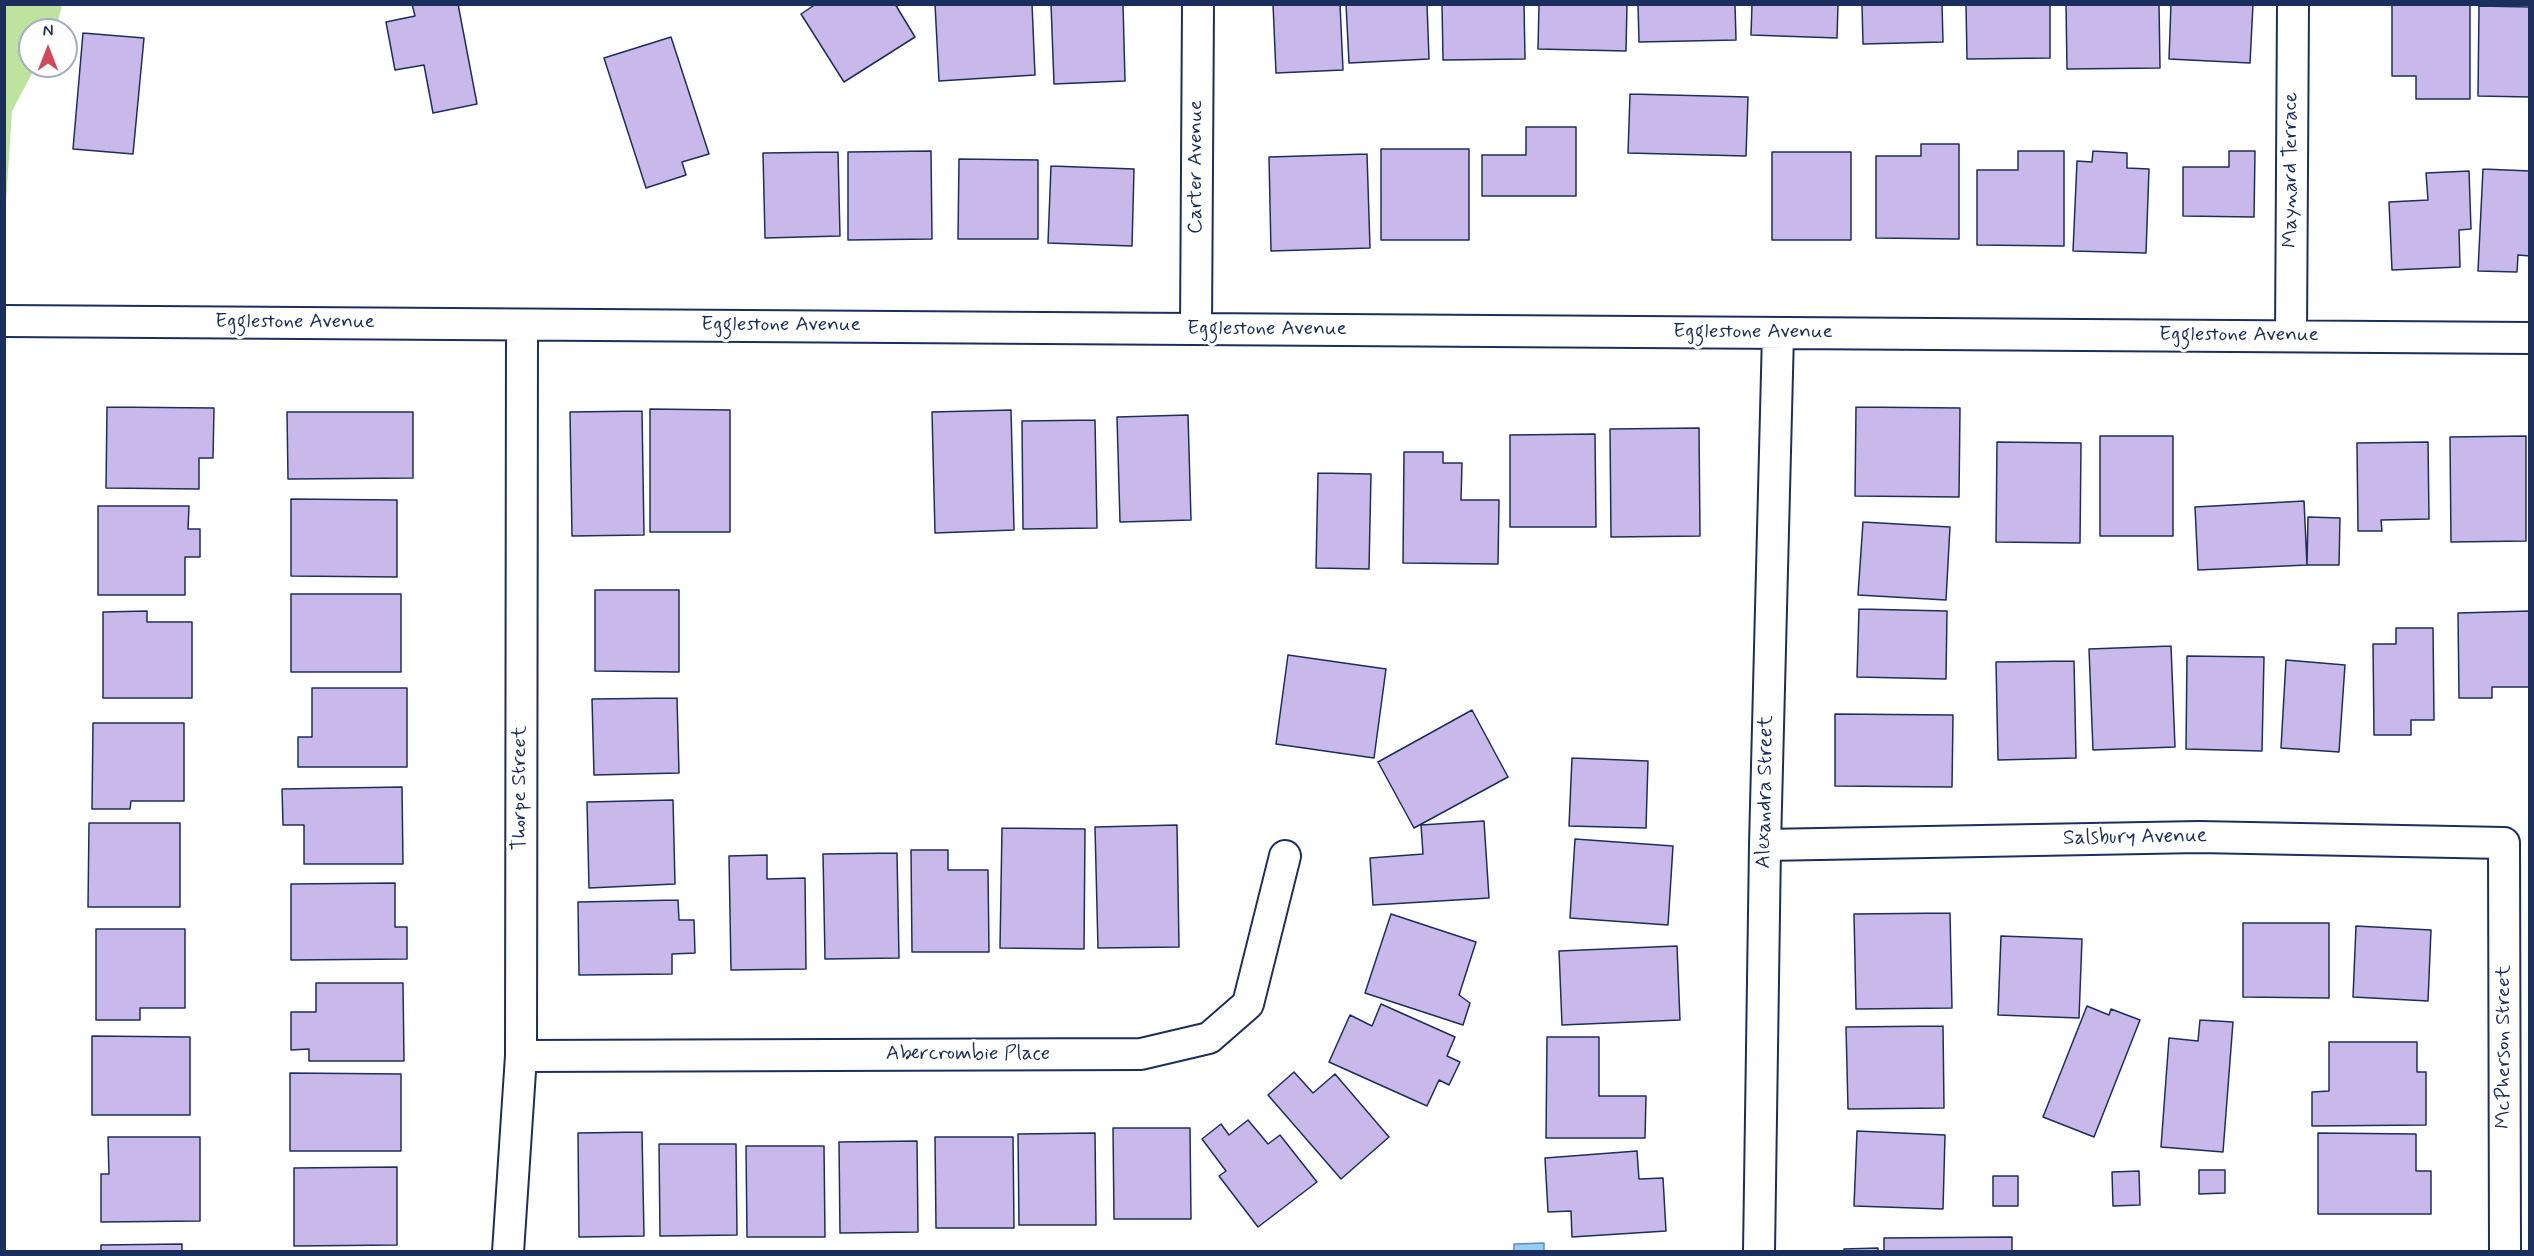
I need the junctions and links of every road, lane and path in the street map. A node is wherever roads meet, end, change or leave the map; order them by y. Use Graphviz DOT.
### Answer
graph roads {
  1 [pos="1198,4"];
  2 [pos="2293,4"];
  3 [pos="4,321"];
  4 [pos="522,325"];
  5 [pos="1196,329"];
  6 [pos="1778,334"];
  7 [pos="2291,336"];
  8 [pos="2529,338"];
  9 [pos="2504,843"];
  10 [pos="1765,845"];
  11 [pos="1284,856"];
  12 [pos="521,1056"];
  13 [pos="508,1251"];
  14 [pos="1759,1251"];
  15 [pos="2505,1251"];
  1 -- 5 [label="street, Carter Avenue"];
  2 -- 7 [label="street, Maynard Terrace"];
  3 -- 4 [label="street, Egglestone Avenue"];
  4 -- 5 [label="street, Egglestone Avenue"];
  4 -- 12 [label="street, Thorpe Street"];
  5 -- 6 [label="street, Egglestone Avenue"];
  6 -- 7 [label="street, Egglestone Avenue"];
  6 -- 10 [label="street, Alexandra Street"];
  7 -- 8 [label="street, Egglestone Avenue"];
  9 -- 10 [label="street, Salsbury Avenue"];
  9 -- 15 [label="street, McPherson Street"];
  10 -- 14 [label="street, Alexandra Street"];
  11 -- 12 [label="street, Abercrombie Place"];
  12 -- 13 [label="street, Thorpe Street"];
}
